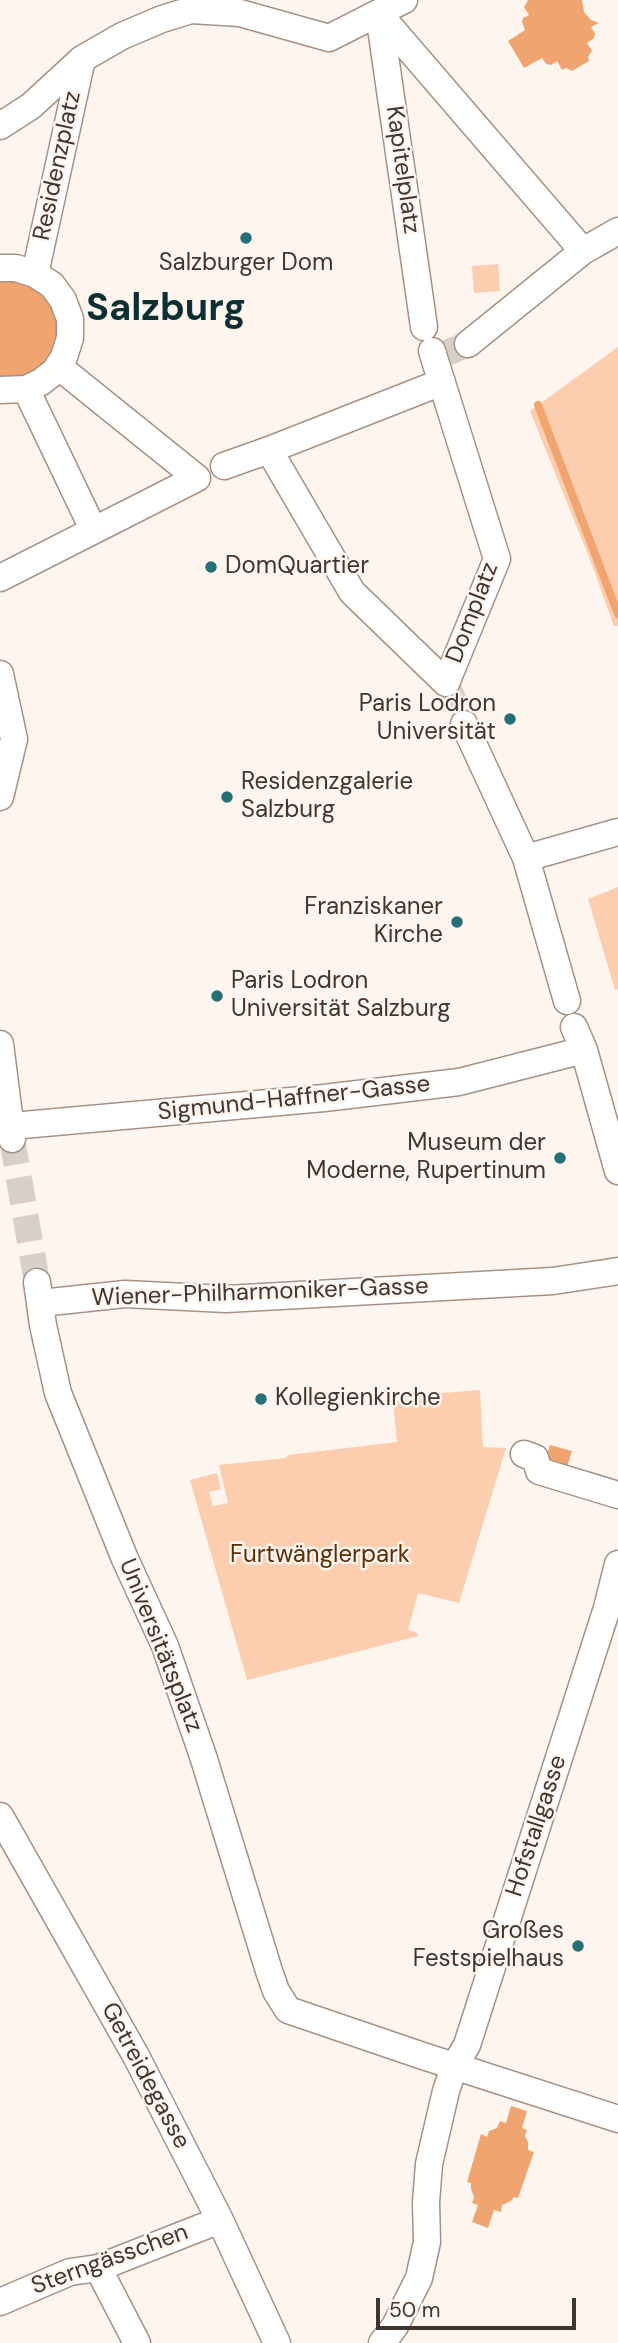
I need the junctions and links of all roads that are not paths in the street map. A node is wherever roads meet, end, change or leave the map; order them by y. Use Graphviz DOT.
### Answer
graph roads {
  1 [pos="404,0"];
  2 [pos="379,14"];
  3 [pos="82,59"];
  4 [pos="0,126"];
  5 [pos="618,231"];
  6 [pos="583,251"];
  7 [pos="0,268"];
  8 [pos="35,274"];
  9 [pos="440,346"];
  10 [pos="58,366"];
  11 [pos="442,382"];
  12 [pos="13,390"];
  13 [pos="269,450"];
  14 [pos="224,466"];
  15 [pos="93,529"];
  16 [pos="0,578"];
  17 [pos="0,674"];
  18 [pos="464,724"];
  19 [pos="1,789"];
  20 [pos="618,832"];
  21 [pos="526,858"];
  22 [pos="566,1001"];
  23 [pos="0,1044"];
  24 [pos="7,1131"];
  25 [pos="618,1171"];
  26 [pos="618,1271"];
  27 [pos="39,1293"];
  28 [pos="524,1454"];
  29 [pos="618,1495"];
  30 [pos="616,1574"];
  31 [pos="0,1816"];
  32 [pos="454,2067"];
  33 [pos="618,2119"];
  34 [pos="220,2220"];
  35 [pos="98,2268"];
  36 [pos="0,2302"];
  37 [pos="137,2343"];
  38 [pos="277,2343"];
  39 [pos="382,2343"];
  1 -- 2 [label="street"];
  2 -- 3 [label="street, Residenzplatz"];
  2 -- 6 [label="street"];
  2 -- 9 [label="street, Kapitelplatz"];
  3 -- 4 [label="street, Residenzplatz"];
  3 -- 8 [label="street, Residenzplatz"];
  5 -- 6 [label="street"];
  6 -- 9 [label="street"];
  7 -- 8 [label="street, Residenzplatz"];
  8 -- 10 [label="street, Residenzplatz"];
  9 -- 11 [label="street, Domplatz"];
  10 -- 12 [label="street"];
  10 -- 15 [label="street"];
  11 -- 13 [label="street"];
  11 -- 13 [label="street, Domplatz"];
  12 -- 15 [label="street"];
  13 -- 14 [label="street"];
  15 -- 16 [label="street"];
  17 -- 19 [label="street"];
  18 -- 21 [label="street"];
  20 -- 21 [label="street"];
  21 -- 22 [label="street"];
  23 -- 24 [label="street"];
  24 -- 25 [label="street, Sigmund-Haffner-Gasse"];
  26 -- 27 [label="street, Wiener-Philharmoniker-Gasse"];
  27 -- 32 [label="street, Universitätsplatz"];
  28 -- 29 [label="street"];
  30 -- 32 [label="street, Hofstallgasse"];
  31 -- 34 [label="street, Getreidegasse"];
  32 -- 33 [label="street"];
  32 -- 39 [label="street, Hofstallgasse"];
  34 -- 35 [label="street, Sterngässchen"];
  34 -- 38 [label="street, Getreidegasse"];
  35 -- 36 [label="street, Sterngässchen"];
  35 -- 37 [label="street"];
}
